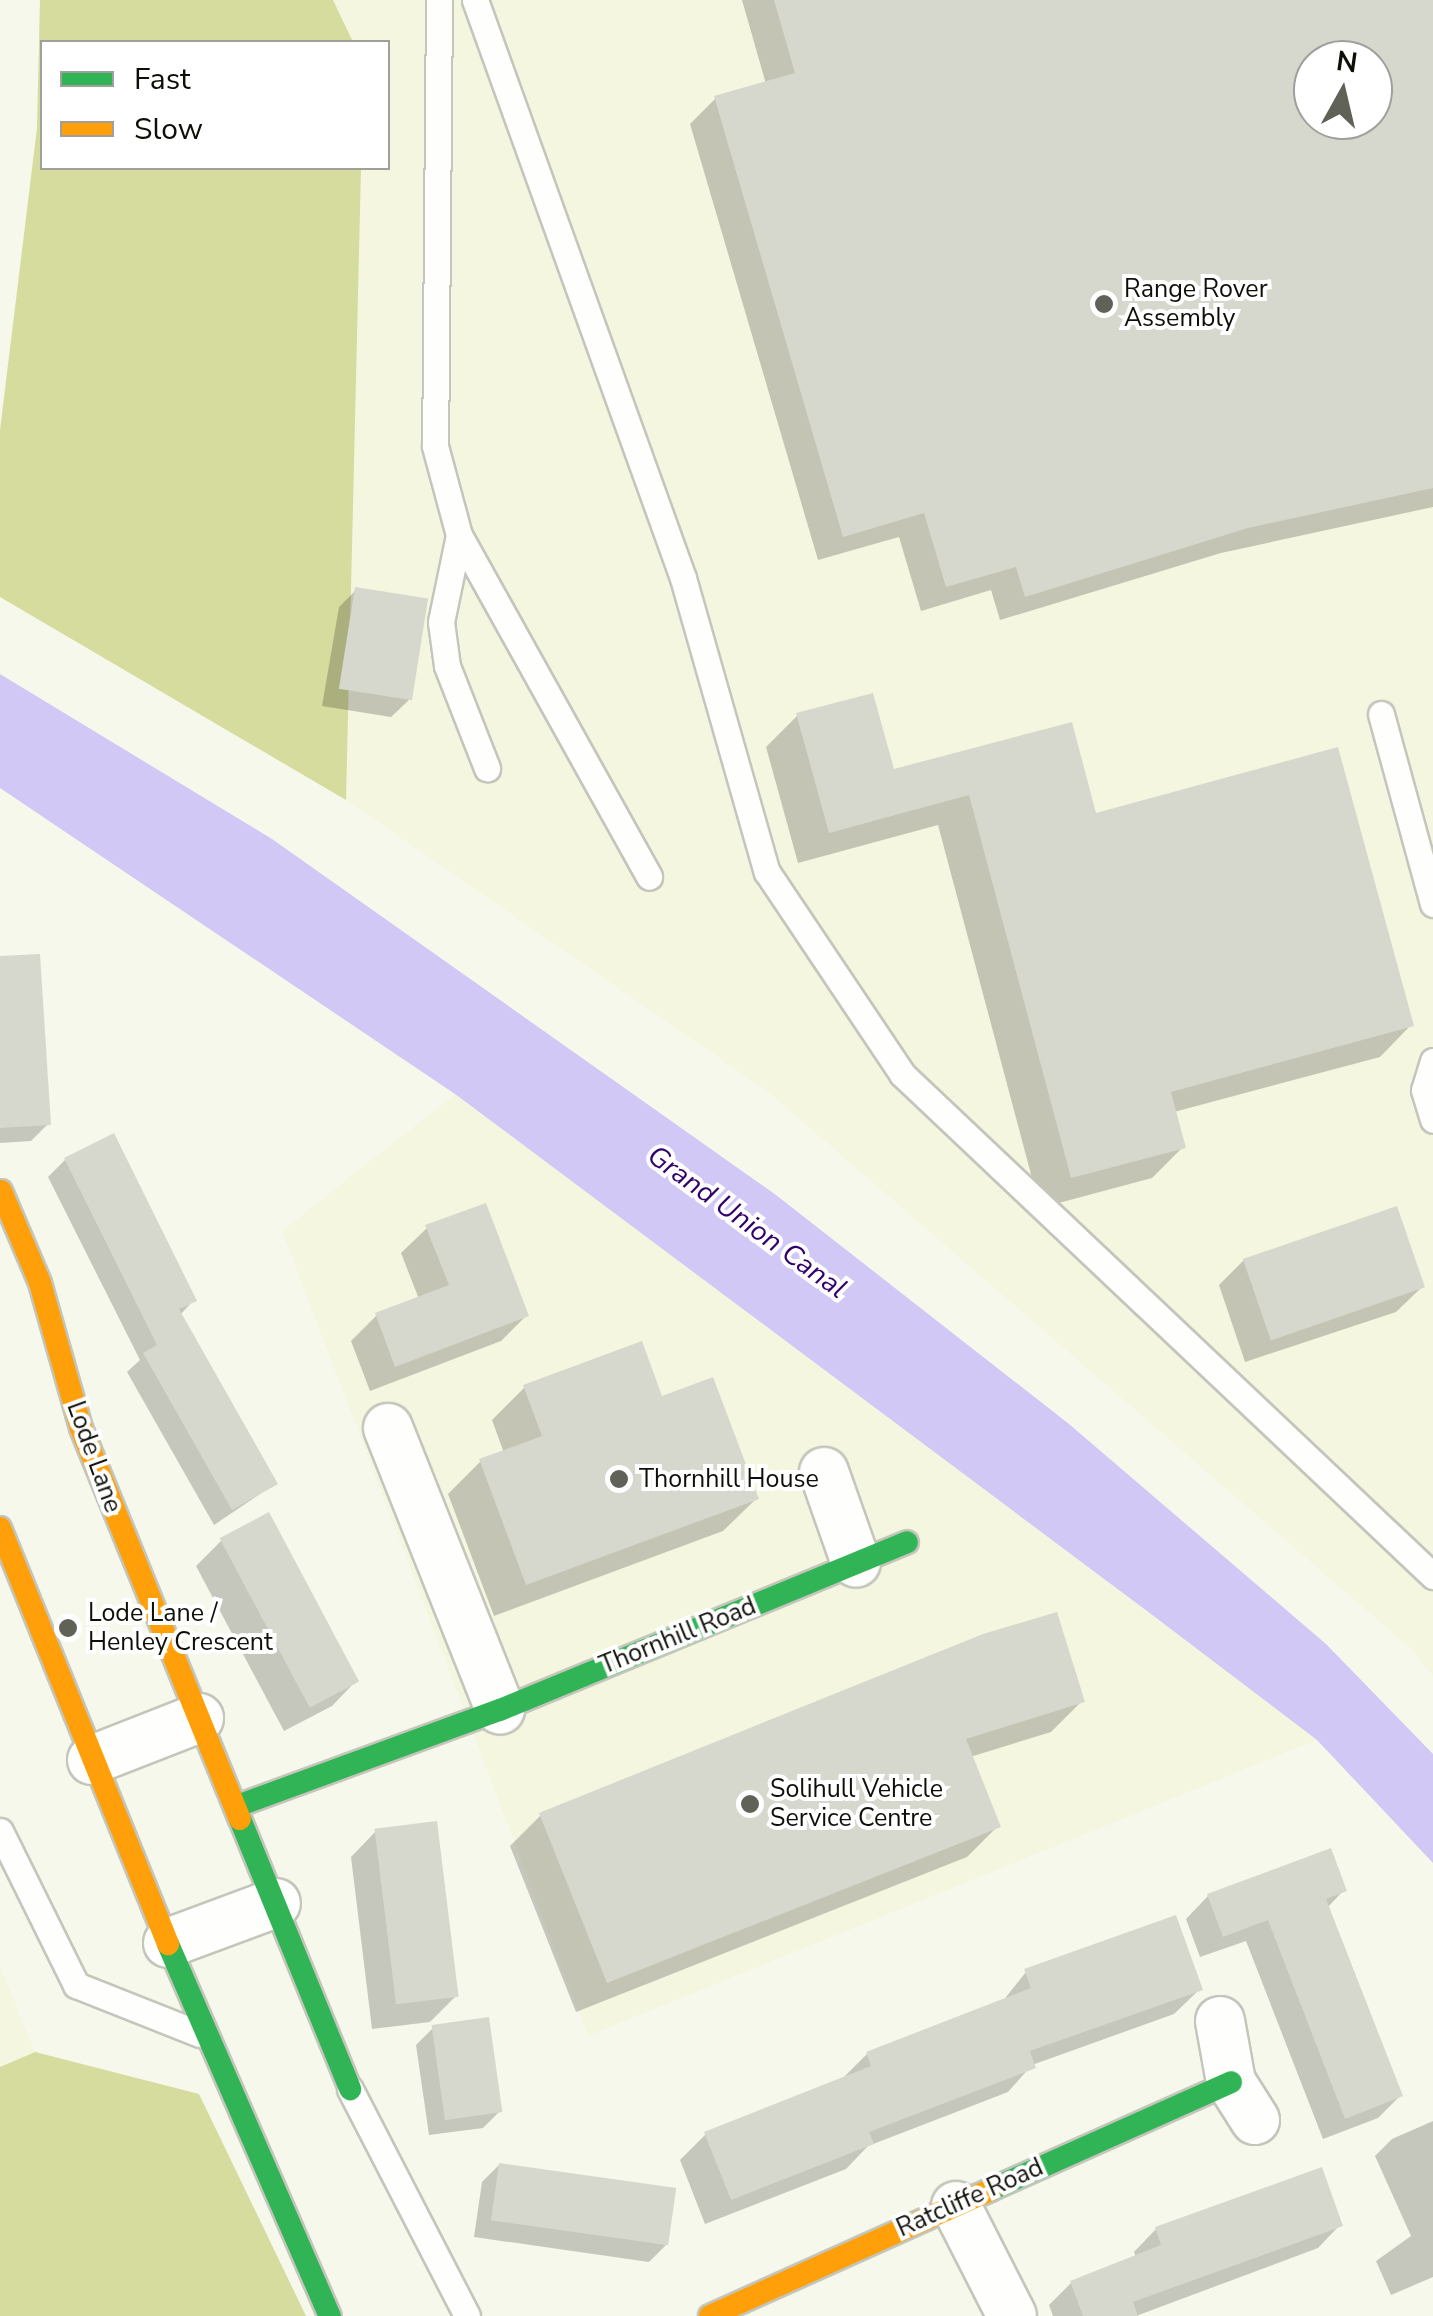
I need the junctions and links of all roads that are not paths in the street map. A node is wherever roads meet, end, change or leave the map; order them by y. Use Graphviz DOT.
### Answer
graph roads {
  1 [pos="439,0"];
  2 [pos="474,0"];
  3 [pos="459,535"];
  4 [pos="1382,714"];
  5 [pos="487,768"];
  6 [pos="649,877"];
  7 [pos="1433,904"];
  8 [pos="1433,1061"];
  9 [pos="1433,1120"];
  10 [pos="1,1191"];
  11 [pos="388,1428"];
  12 [pos="824,1472"];
  13 [pos="0,1528"];
  14 [pos="908,1542"];
  15 [pos="856,1563"];
  16 [pos="1433,1576"];
  17 [pos="11,1596"];
  18 [pos="500,1710"];
  19 [pos="199,1718"];
  20 [pos="92,1760"];
  21 [pos="237,1806"];
  22 [pos="0,1831"];
  23 [pos="276,1903"];
  24 [pos="168,1943"];
  25 [pos="1220,2021"];
  26 [pos="205,2036"];
  27 [pos="350,2088"];
  28 [pos="1243,2101"];
  29 [pos="956,2206"];
  30 [pos="330,2316"];
  31 [pos="467,2316"];
  32 [pos="710,2316"];
  33 [pos="1012,2316"];
  1 -- 3 [label="lane"];
  2 -- 16 [label="lane"];
  3 -- 5 [label="lane"];
  3 -- 6 [label="lane"];
  4 -- 7 [label="lane"];
  8 -- 9 [label="lane"];
  10 -- 19 [label="street, Lode Lane"];
  11 -- 18 [label="street"];
  12 -- 15 [label="street"];
  13 -- 17 [label="street"];
  14 -- 15 [label="street, Thornhill Road"];
  15 -- 18 [label="street, Thornhill Road"];
  17 -- 20 [label="street"];
  18 -- 21 [label="street, Thornhill Road"];
  19 -- 20 [label="street"];
  19 -- 21 [label="street, Lode Lane"];
  20 -- 24 [label="street"];
  21 -- 23 [label="street, Lode Lane"];
  22 -- 26 [label="lane"];
  23 -- 24 [label="street"];
  23 -- 27 [label="street, Lode Lane"];
  24 -- 26 [label="street"];
  25 -- 28 [label="street, Ratcliffe Road"];
  26 -- 30 [label="street"];
  27 -- 31 [label="lane"];
  28 -- 29 [label="street, Ratcliffe Road"];
  29 -- 32 [label="street, Ratcliffe Road"];
  29 -- 33 [label="street"];
}
